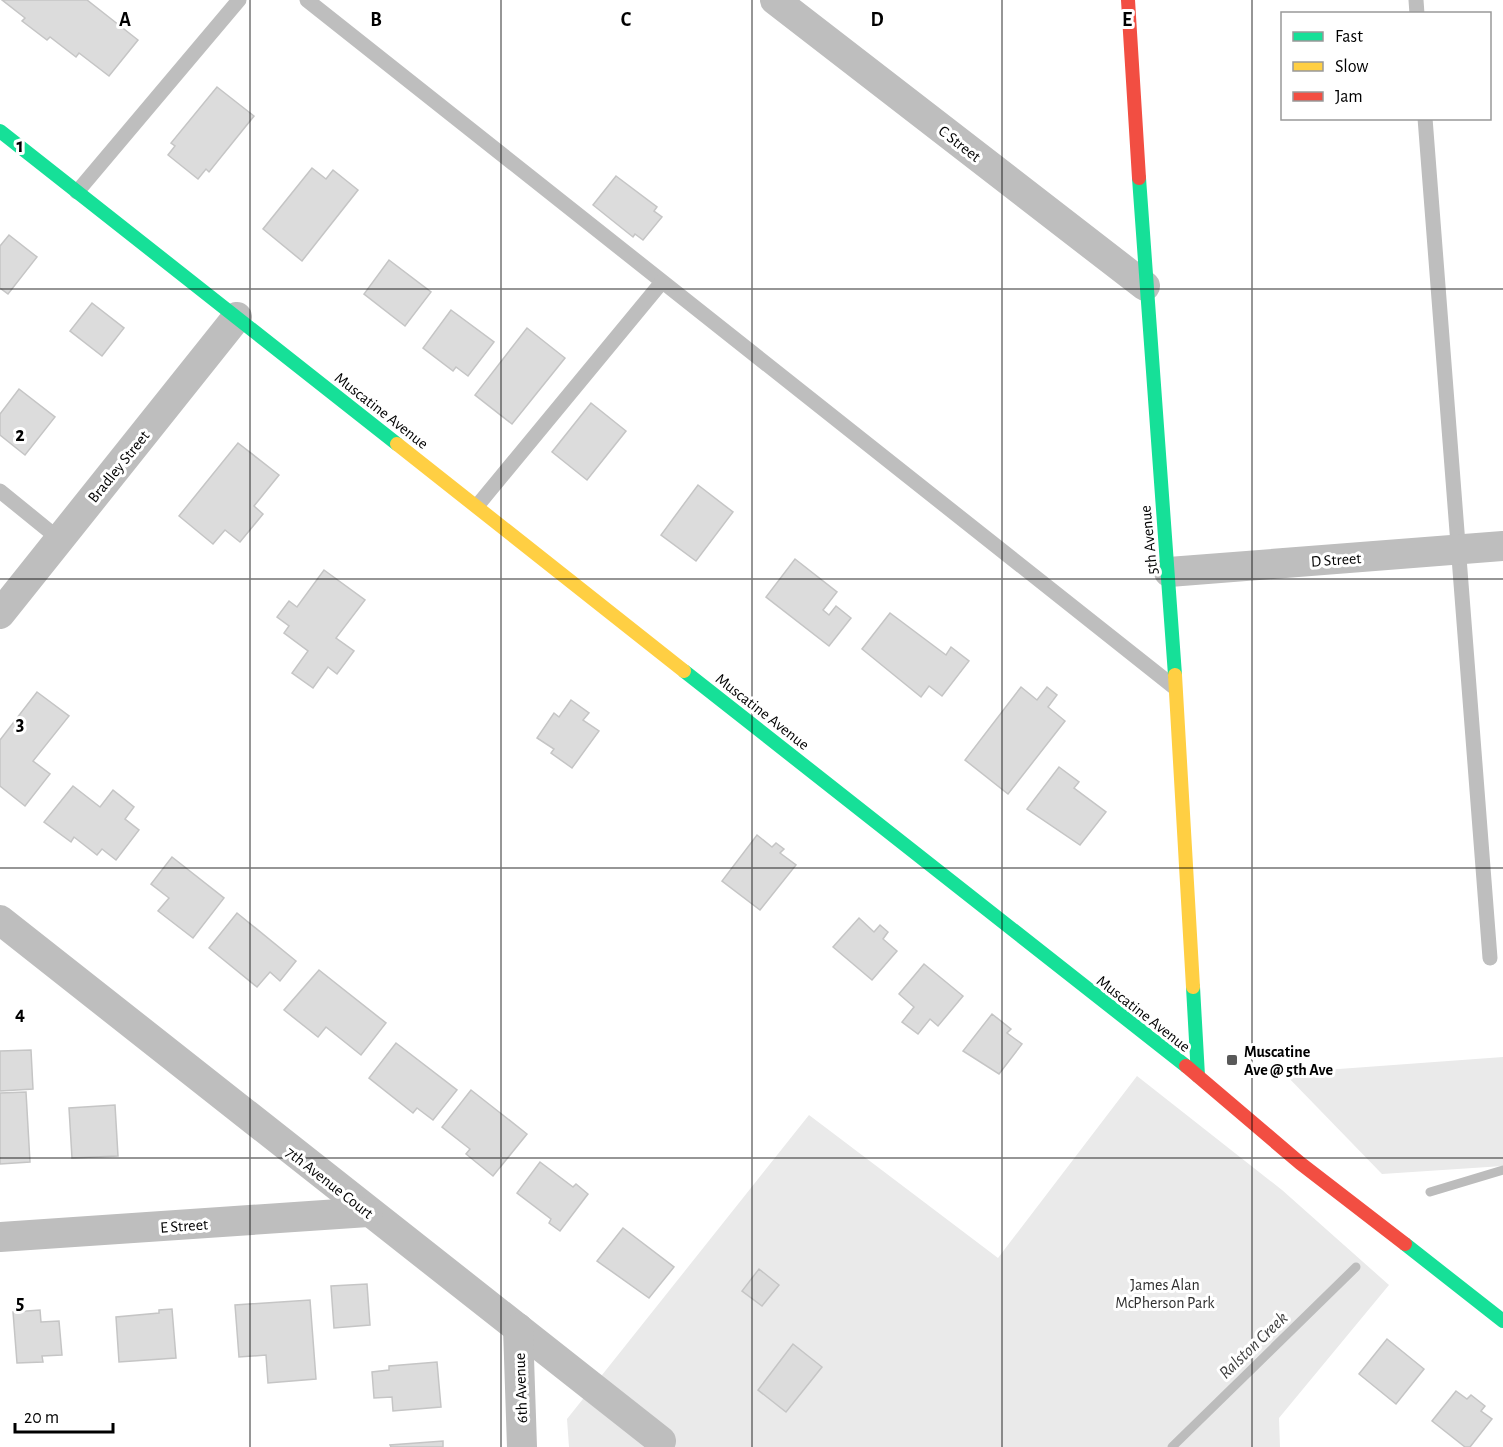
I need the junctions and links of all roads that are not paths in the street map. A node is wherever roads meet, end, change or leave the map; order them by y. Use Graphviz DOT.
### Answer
graph roads {
  1 [pos="239,0"];
  2 [pos="307,0"];
  3 [pos="775,0"];
  4 [pos="1128,0"];
  5 [pos="1425,120"];
  6 [pos="0,131"];
  7 [pos="77,192"];
  8 [pos="662,282"];
  9 [pos="1144,286"];
  10 [pos="237,317"];
  11 [pos="0,491"];
  12 [pos="477,506"];
  13 [pos="59,539"];
  14 [pos="1503,546"];
  15 [pos="1457,550"];
  16 [pos="1168,572"];
  17 [pos="0,614"];
  18 [pos="1174,687"];
  19 [pos="0,920"];
  20 [pos="1490,958"];
  21 [pos="1198,1076"];
  22 [pos="368,1212"];
  23 [pos="0,1237"];
  24 [pos="1503,1321"];
  25 [pos="518,1328"];
  26 [pos="661,1441"];
  27 [pos="522,1447"];
  1 -- 7 [label="lane"];
  2 -- 8 [label="lane"];
  3 -- 9 [label="street, C Street"];
  4 -- 9 [label="main road, 5th Avenue"];
  5 -- 15 [label="lane"];
  6 -- 7 [label="main road, Muscatine Avenue"];
  7 -- 10 [label="main road, Muscatine Avenue"];
  8 -- 12 [label="lane"];
  8 -- 18 [label="lane"];
  9 -- 16 [label="main road, 5th Avenue"];
  10 -- 12 [label="main road, Muscatine Avenue"];
  10 -- 13 [label="street, Bradley Street"];
  11 -- 13 [label="lane"];
  12 -- 21 [label="main road, Muscatine Avenue"];
  13 -- 17 [label="street, Bradley Street"];
  14 -- 15 [label="street, D Street"];
  15 -- 16 [label="street, D Street"];
  15 -- 20 [label="lane"];
  16 -- 18 [label="main road, 5th Avenue"];
  18 -- 21 [label="main road, 5th Avenue"];
  19 -- 22 [label="street, 7th Avenue Court"];
  21 -- 24 [label="main road, Muscatine Avenue"];
  22 -- 23 [label="street, E Street"];
  22 -- 25 [label="street, 7th Avenue Court"];
  25 -- 26 [label="street, 7th Avenue Court"];
  25 -- 27 [label="street, 6th Avenue"];
}
